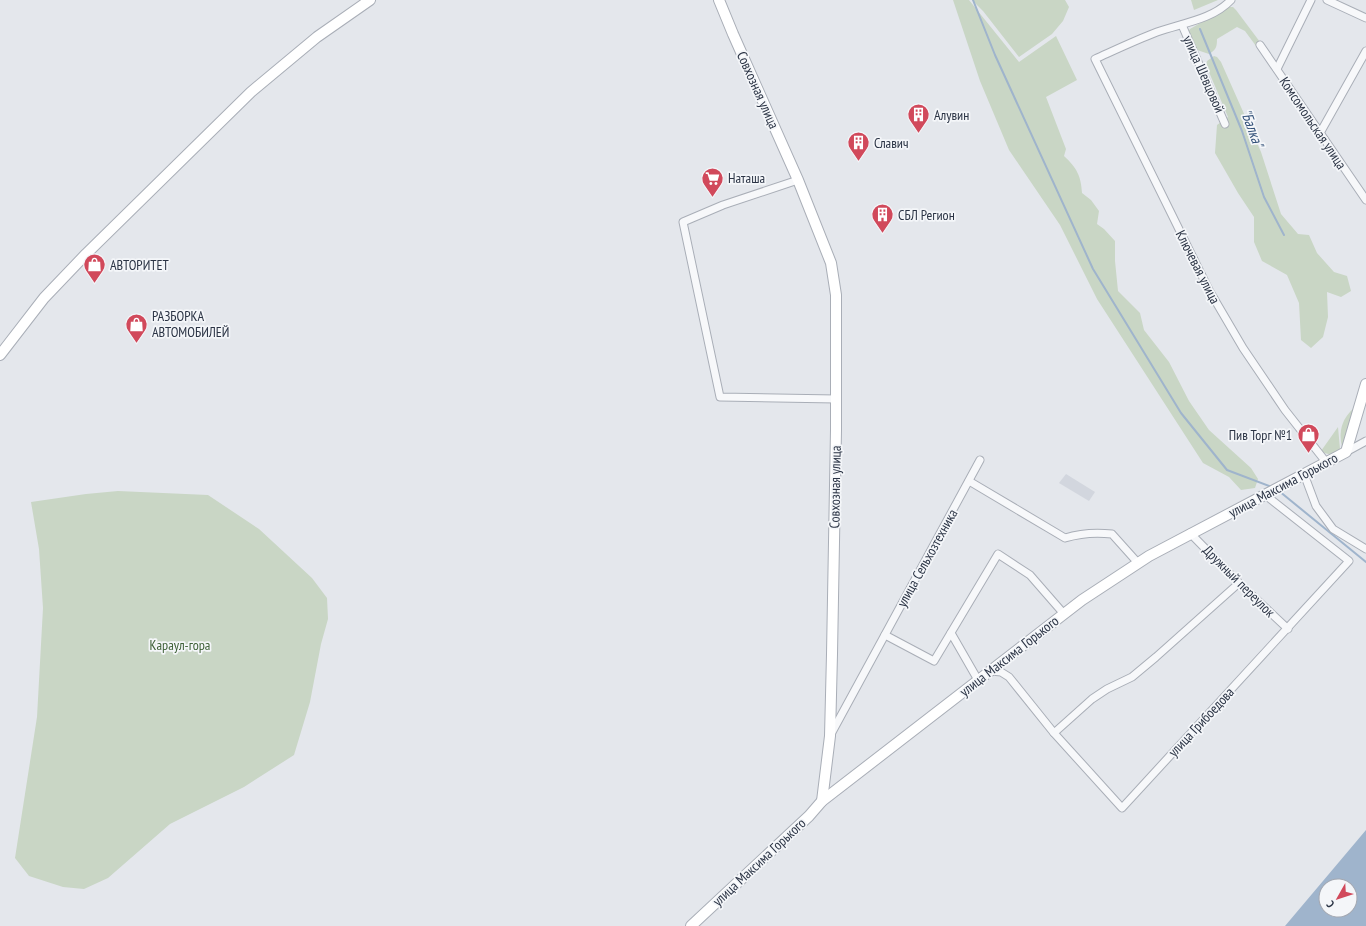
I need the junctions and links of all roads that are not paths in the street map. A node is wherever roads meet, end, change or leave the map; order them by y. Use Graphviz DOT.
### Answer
graph roads {
  1 [pos="370,0"];
  2 [pos="719,0"];
  3 [pos="1231,0"];
  4 [pos="1311,0"];
  5 [pos="1327,0"];
  6 [pos="1366,18"];
  7 [pos="1182,25"];
  8 [pos="1260,45"];
  9 [pos="1366,51"];
  10 [pos="1277,69"];
  11 [pos="1225,124"];
  12 [pos="1320,133"];
  13 [pos="798,180"];
  14 [pos="1366,200"];
  15 [pos="0,355"];
  16 [pos="1366,384"];
  17 [pos="836,399"];
  18 [pos="1366,441"];
  19 [pos="1346,452"];
  20 [pos="980,460"];
  21 [pos="1326,462"];
  22 [pos="1304,474"];
  23 [pos="969,481"];
  24 [pos="1264,494"];
  25 [pos="1190,533"];
  26 [pos="1366,549"];
  27 [pos="1138,563"];
  28 [pos="1239,583"];
  29 [pos="1064,614"];
  30 [pos="1288,629"];
  31 [pos="951,633"];
  32 [pos="885,635"];
  33 [pos="991,671"];
  34 [pos="978,680"];
  35 [pos="1054,733"];
  36 [pos="830,736"];
  37 [pos="822,801"];
  38 [pos="691,926"];
  1 -- 15 [label="street"];
  2 -- 13 [label="street, Совхозная улица"];
  3 -- 7 [label="street"];
  4 -- 10 [label="street"];
  5 -- 6 [label="street"];
  7 -- 11 [label="street, улица Шевцовой"];
  7 -- 21 [label="street, Ключевая улица"];
  8 -- 10 [label="street, Комсомольская улица"];
  9 -- 12 [label="street"];
  10 -- 12 [label="street, Комсомольская улица"];
  12 -- 14 [label="street, Комсомольская улица"];
  13 -- 17 [label="street, Совхозная улица"];
  13 -- 17 [label="street"];
  16 -- 19 [label="street"];
  17 -- 36 [label="street, Совхозная улица"];
  18 -- 19 [label="street, улица Максима Горького"];
  19 -- 21 [label="street, улица Максима Горького"];
  20 -- 23 [label="street, улица Сельхозтехника"];
  21 -- 22 [label="street, улица Максима Горького"];
  22 -- 24 [label="street, улица Максима Горького"];
  22 -- 26 [label="street"];
  23 -- 27 [label="street"];
  23 -- 32 [label="street, улица Сельхозтехника"];
  24 -- 25 [label="street, улица Максима Горького"];
  24 -- 30 [label="street, улица Грибоедова"];
  25 -- 27 [label="street, улица Максима Горького"];
  25 -- 28 [label="street, Дружный переулок"];
  27 -- 29 [label="street, улица Максима Горького"];
  28 -- 30 [label="street, Дружный переулок"];
  28 -- 35 [label="street"];
  29 -- 31 [label="street"];
  29 -- 33 [label="street, улица Максима Горького"];
  30 -- 35 [label="street, улица Грибоедова"];
  31 -- 32 [label="street"];
  31 -- 34 [label="street"];
  32 -- 36 [label="street, улица Сельхозтехника"];
  33 -- 34 [label="street, улица Максима Горького"];
  33 -- 35 [label="street, улица Грибоедова"];
  34 -- 37 [label="street, улица Максима Горького"];
  36 -- 37 [label="street, Совхозная улица"];
  37 -- 38 [label="street, улица Максима Горького"];
}
